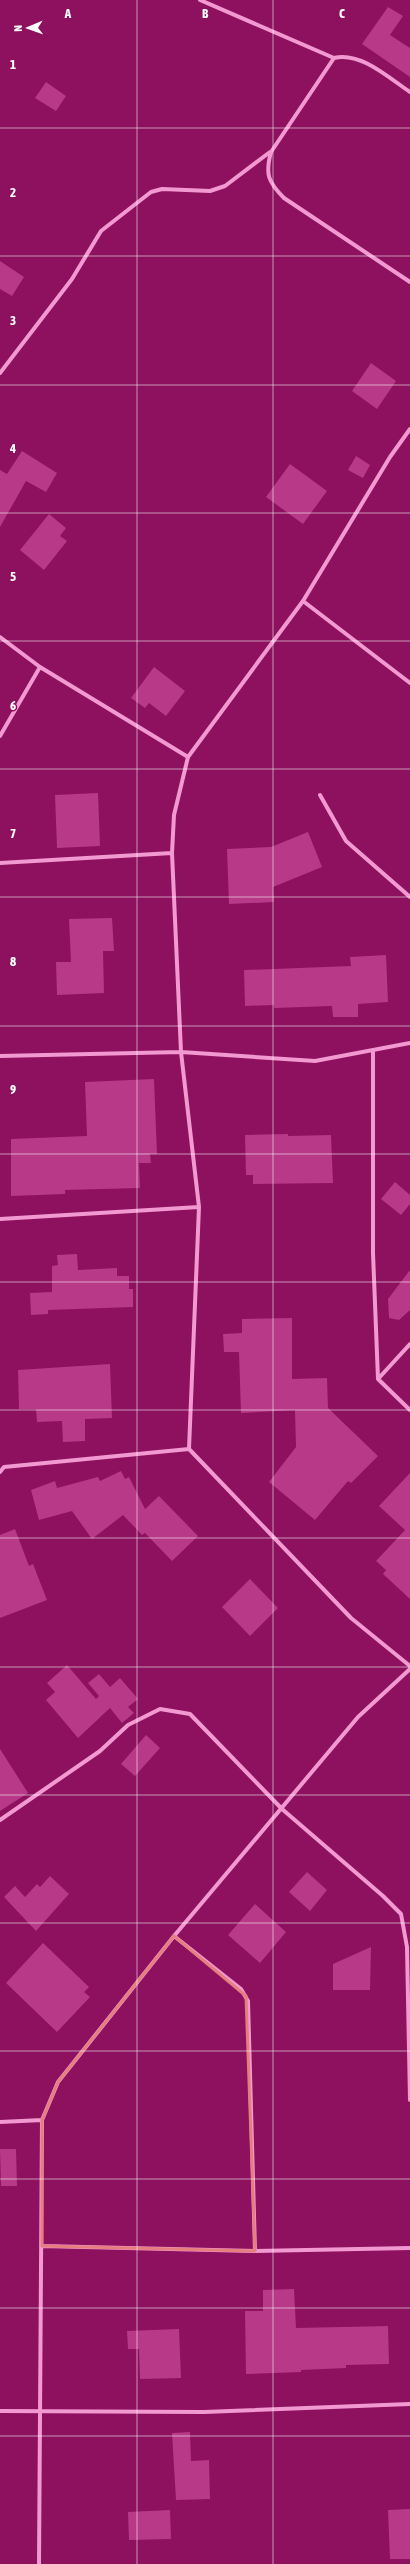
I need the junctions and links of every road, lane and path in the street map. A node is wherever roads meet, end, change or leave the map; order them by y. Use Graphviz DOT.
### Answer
graph roads {
  1 [pos="200,0"];
  2 [pos="334,58"];
  3 [pos="410,92"];
  4 [pos="271,152"];
  5 [pos="410,282"];
  6 [pos="0,374"];
  7 [pos="410,430"];
  8 [pos="303,601"];
  9 [pos="0,637"];
  10 [pos="40,667"];
  11 [pos="410,684"];
  12 [pos="0,736"];
  13 [pos="188,758"];
  14 [pos="320,795"];
  15 [pos="172,853"];
  16 [pos="0,863"];
  17 [pos="410,897"];
  18 [pos="410,1043"];
  19 [pos="373,1050"];
  20 [pos="181,1052"];
  21 [pos="0,1056"];
  22 [pos="199,1207"];
  23 [pos="0,1219"];
  24 [pos="410,1344"];
  25 [pos="378,1379"];
  26 [pos="410,1410"];
  27 [pos="189,1449"];
  28 [pos="0,1472"];
  29 [pos="410,1666"];
  30 [pos="410,1669"];
  31 [pos="282,1809"];
  32 [pos="0,1820"];
  33 [pos="174,1936"];
  34 [pos="410,2100"];
  35 [pos="42,2120"];
  36 [pos="0,2122"];
  37 [pos="42,2246"];
  38 [pos="410,2248"];
  39 [pos="255,2250"];
  40 [pos="410,2404"];
  41 [pos="0,2411"];
  42 [pos="39,2413"];
  43 [pos="39,2564"];
  1 -- 2 [label="street"];
  2 -- 3 [label="street"];
  2 -- 4 [label="street"];
  4 -- 5 [label="street"];
  4 -- 6 [label="street"];
  7 -- 8 [label="street"];
  8 -- 11 [label="street"];
  8 -- 13 [label="street"];
  9 -- 10 [label="street"];
  10 -- 12 [label="street"];
  10 -- 13 [label="street"];
  13 -- 15 [label="street"];
  14 -- 17 [label="street"];
  15 -- 16 [label="street"];
  15 -- 20 [label="street"];
  18 -- 19 [label="street"];
  19 -- 20 [label="street"];
  19 -- 25 [label="street"];
  20 -- 21 [label="street"];
  20 -- 22 [label="street"];
  22 -- 23 [label="street"];
  22 -- 27 [label="street"];
  24 -- 25 [label="street"];
  25 -- 26 [label="street"];
  27 -- 28 [label="street"];
  27 -- 29 [label="street"];
  30 -- 31 [label="street"];
  31 -- 32 [label="street"];
  31 -- 33 [label="street"];
  31 -- 34 [label="street"];
  33 -- 35 [label="street"];
  33 -- 39 [label="street"];
  35 -- 36 [label="street"];
  35 -- 37 [label="street"];
  37 -- 39 [label="street"];
  37 -- 42 [label="street"];
  38 -- 39 [label="street"];
  40 -- 42 [label="street"];
  41 -- 42 [label="street"];
  42 -- 43 [label="street"];
}
